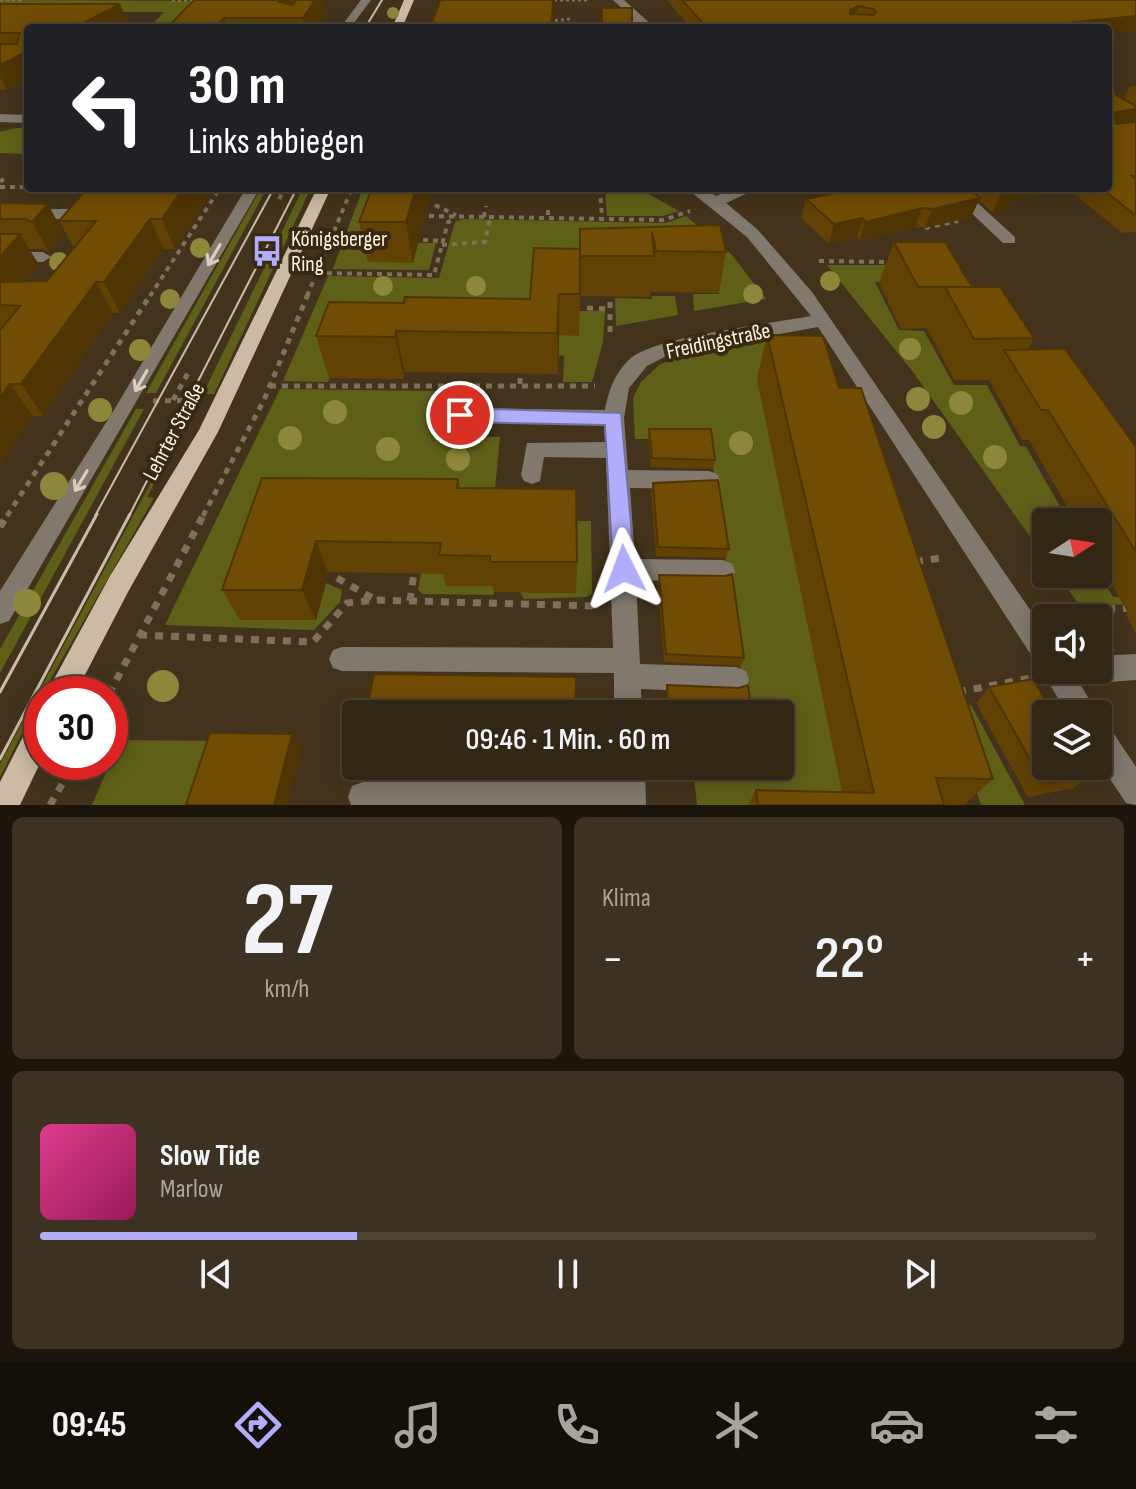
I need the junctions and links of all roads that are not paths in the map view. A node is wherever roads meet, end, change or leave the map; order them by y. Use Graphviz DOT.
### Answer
graph roads {
  1 [pos="366,0"];
  2 [pos="409,0"];
  3 [pos="618,0"];
  4 [pos="348,24"];
  5 [pos="399,24"];
  6 [pos="646,24"];
  7 [pos="0,118"];
  8 [pos="24,119"];
  9 [pos="251,192"];
  10 [pos="322,192"];
  11 [pos="700,192"];
  12 [pos="741,192"];
  13 [pos="956,192"];
  14 [pos="717,201"];
  15 [pos="0,214"];
  16 [pos="100,214"];
  17 [pos="1009,240"];
  18 [pos="0,257"];
  19 [pos="43,257"];
  20 [pos="823,320"];
  21 [pos="460,415"];
  22 [pos="614,418"];
  23 [pos="615,450"];
  24 [pos="532,475"];
  25 [pos="619,479"];
  26 [pos="709,480"];
  27 [pos="624,569"];
  28 [pos="723,571"];
  29 [pos="0,613"];
  30 [pos="1032,634"];
  31 [pos="342,659"];
  32 [pos="1136,667"];
  33 [pos="627,668"];
  34 [pos="1112,668"];
  35 [pos="70,676"];
  36 [pos="736,680"];
  37 [pos="628,700"];
  38 [pos="1112,756"];
  39 [pos="24,765"];
  40 [pos="630,780"];
  41 [pos="1136,793"];
  42 [pos="363,797"];
  43 [pos="631,801"];
  44 [pos="4,805"];
  1 -- 4 [label="street"];
  2 -- 5 [label="main road"];
  3 -- 6 [label="street"];
  7 -- 8 [label="street"];
  9 -- 29 [label="street, one-way"];
  10 -- 35 [label="main road, Lehrter Straße"];
  11 -- 14 [label="street"];
  12 -- 14 [label="street"];
  13 -- 17 [label="street"];
  14 -- 20 [label="street"];
  15 -- 16 [label="street"];
  18 -- 19 [label="street"];
  20 -- 22 [label="street, Freidingstraße"];
  20 -- 30 [label="street"];
  21 -- 22 [label="street"];
  22 -- 23 [label="street"];
  23 -- 24 [label="street"];
  23 -- 25 [label="street"];
  25 -- 26 [label="street"];
  25 -- 27 [label="street"];
  27 -- 28 [label="street"];
  27 -- 33 [label="street"];
  31 -- 33 [label="street"];
  32 -- 34 [label="street"];
  33 -- 36 [label="street"];
  33 -- 37 [label="street"];
  38 -- 41 [label="street"];
  39 -- 44 [label="main road"];
  40 -- 43 [label="street"];
  42 -- 43 [label="street"];
}
